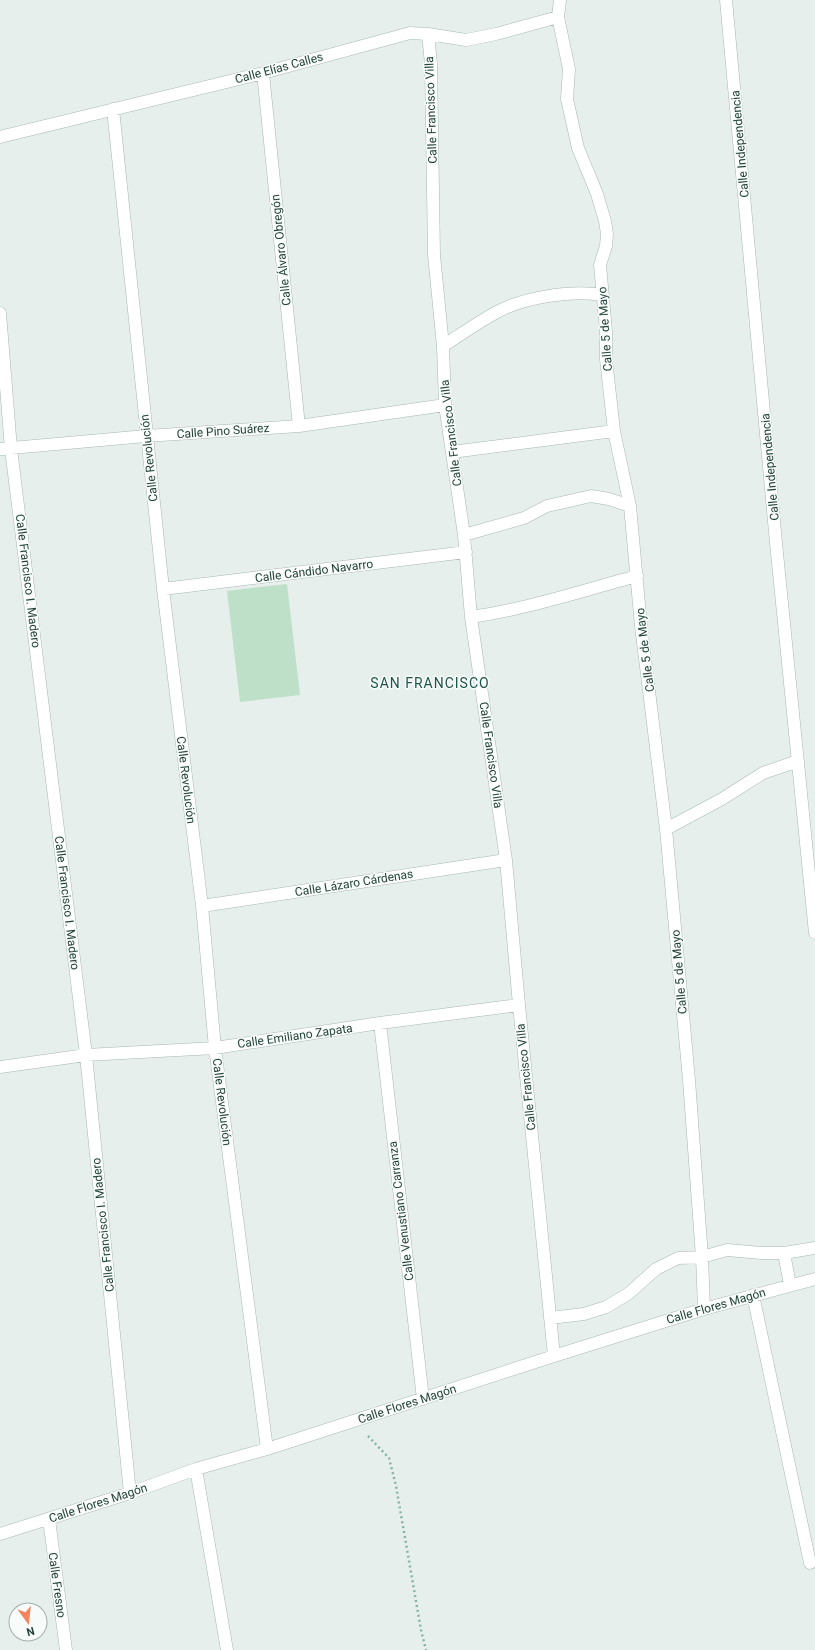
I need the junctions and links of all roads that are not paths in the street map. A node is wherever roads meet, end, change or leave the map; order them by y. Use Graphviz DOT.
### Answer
graph roads {
  1 [pos="560,0"];
  2 [pos="726,0"];
  3 [pos="558,17"];
  4 [pos="428,34"];
  5 [pos="263,73"];
  6 [pos="113,109"];
  7 [pos="0,137"];
  8 [pos="604,295"];
  9 [pos="0,313"];
  10 [pos="443,346"];
  11 [pos="445,405"];
  12 [pos="299,426"];
  13 [pos="614,432"];
  14 [pos="146,436"];
  15 [pos="6,449"];
  16 [pos="452,452"];
  17 [pos="630,506"];
  18 [pos="464,535"];
  19 [pos="466,552"];
  20 [pos="636,576"];
  21 [pos="162,589"];
  22 [pos="471,617"];
  23 [pos="798,761"];
  24 [pos="666,828"];
  25 [pos="506,860"];
  26 [pos="202,906"];
  27 [pos="815,933"];
  28 [pos="519,1005"];
  29 [pos="380,1023"];
  30 [pos="215,1048"];
  31 [pos="86,1055"];
  32 [pos="0,1067"];
  33 [pos="815,1248"];
  34 [pos="784,1253"];
  35 [pos="702,1256"];
  36 [pos="815,1279"];
  37 [pos="790,1286"];
  38 [pos="753,1295"];
  39 [pos="704,1309"];
  40 [pos="550,1318"];
  41 [pos="554,1356"];
  42 [pos="423,1399"];
  43 [pos="266,1449"];
  44 [pos="196,1469"];
  45 [pos="130,1493"];
  46 [pos="49,1519"];
  47 [pos="0,1534"];
  48 [pos="810,1563"];
  49 [pos="66,1650"];
  50 [pos="227,1650"];
  1 -- 3 [label="street, Calle 5 de Mayo"];
  2 -- 23 [label="street, Calle Independencia"];
  3 -- 4 [label="street, Calle Elías Calles"];
  3 -- 8 [label="street, Calle 5 de Mayo"];
  4 -- 5 [label="street, Calle Elías Calles"];
  4 -- 10 [label="street, Calle Francisco Villa"];
  5 -- 6 [label="street, Calle Elías Calles"];
  5 -- 12 [label="street, Calle Álvaro Obregón"];
  6 -- 7 [label="street, Calle Elías Calles"];
  6 -- 14 [label="street, Calle Revolución"];
  8 -- 10 [label="street"];
  8 -- 13 [label="street, Calle 5 de Mayo"];
  9 -- 15 [label="street, Calle Francisco I. Madero"];
  10 -- 11 [label="street, Calle Francisco Villa"];
  11 -- 12 [label="street, Calle Pino Suárez"];
  11 -- 16 [label="street, Calle Francisco Villa"];
  12 -- 14 [label="street, Calle Pino Suárez"];
  13 -- 16 [label="street"];
  13 -- 17 [label="street, Calle 5 de Mayo"];
  14 -- 15 [label="street, Calle Pino Suárez"];
  14 -- 21 [label="street, Calle Revolución"];
  15 -- 31 [label="street, Calle Francisco I. Madero"];
  16 -- 18 [label="street, Calle Francisco Villa"];
  17 -- 18 [label="street"];
  17 -- 20 [label="street, Calle 5 de Mayo"];
  18 -- 19 [label="street, Calle Francisco Villa"];
  19 -- 21 [label="street, Calle Cándido Navarro"];
  19 -- 22 [label="street, Calle Francisco Villa"];
  20 -- 22 [label="street"];
  20 -- 24 [label="street, Calle 5 de Mayo"];
  21 -- 26 [label="street, Calle Revolución"];
  22 -- 25 [label="street, Calle Francisco Villa"];
  23 -- 24 [label="street"];
  23 -- 27 [label="street, Calle Independencia"];
  24 -- 35 [label="street, Calle 5 de Mayo"];
  25 -- 26 [label="street, Calle Lázaro Cárdenas"];
  25 -- 28 [label="street, Calle Francisco Villa"];
  26 -- 30 [label="street, Calle Revolución"];
  28 -- 29 [label="street, Calle Emiliano Zapata"];
  28 -- 40 [label="street, Calle Francisco Villa"];
  29 -- 30 [label="street, Calle Emiliano Zapata"];
  29 -- 42 [label="street, Calle Venustiano Carranza"];
  30 -- 31 [label="street, Calle Emiliano Zapata"];
  30 -- 43 [label="street, Calle Revolución"];
  31 -- 32 [label="street, Calle Emiliano Zapata"];
  31 -- 45 [label="street, Calle Francisco I. Madero"];
  33 -- 34 [label="street"];
  34 -- 35 [label="street"];
  34 -- 37 [label="street"];
  35 -- 39 [label="street, Calle 5 de Mayo"];
  35 -- 40 [label="street"];
  36 -- 37 [label="street, Calle Flores Magón"];
  37 -- 38 [label="street, Calle Flores Magón"];
  38 -- 39 [label="street, Calle Flores Magón"];
  38 -- 48 [label="street"];
  39 -- 41 [label="street, Calle Flores Magón"];
  40 -- 41 [label="street, Calle Francisco Villa"];
  41 -- 42 [label="street, Calle Flores Magón"];
  42 -- 43 [label="street, Calle Flores Magón"];
  43 -- 44 [label="street, Calle Flores Magón"];
  44 -- 45 [label="street, Calle Flores Magón"];
  44 -- 50 [label="street"];
  45 -- 46 [label="street, Calle Flores Magón"];
  46 -- 47 [label="street, Calle Flores Magón"];
  46 -- 49 [label="street, Calle Fresno"];
}
